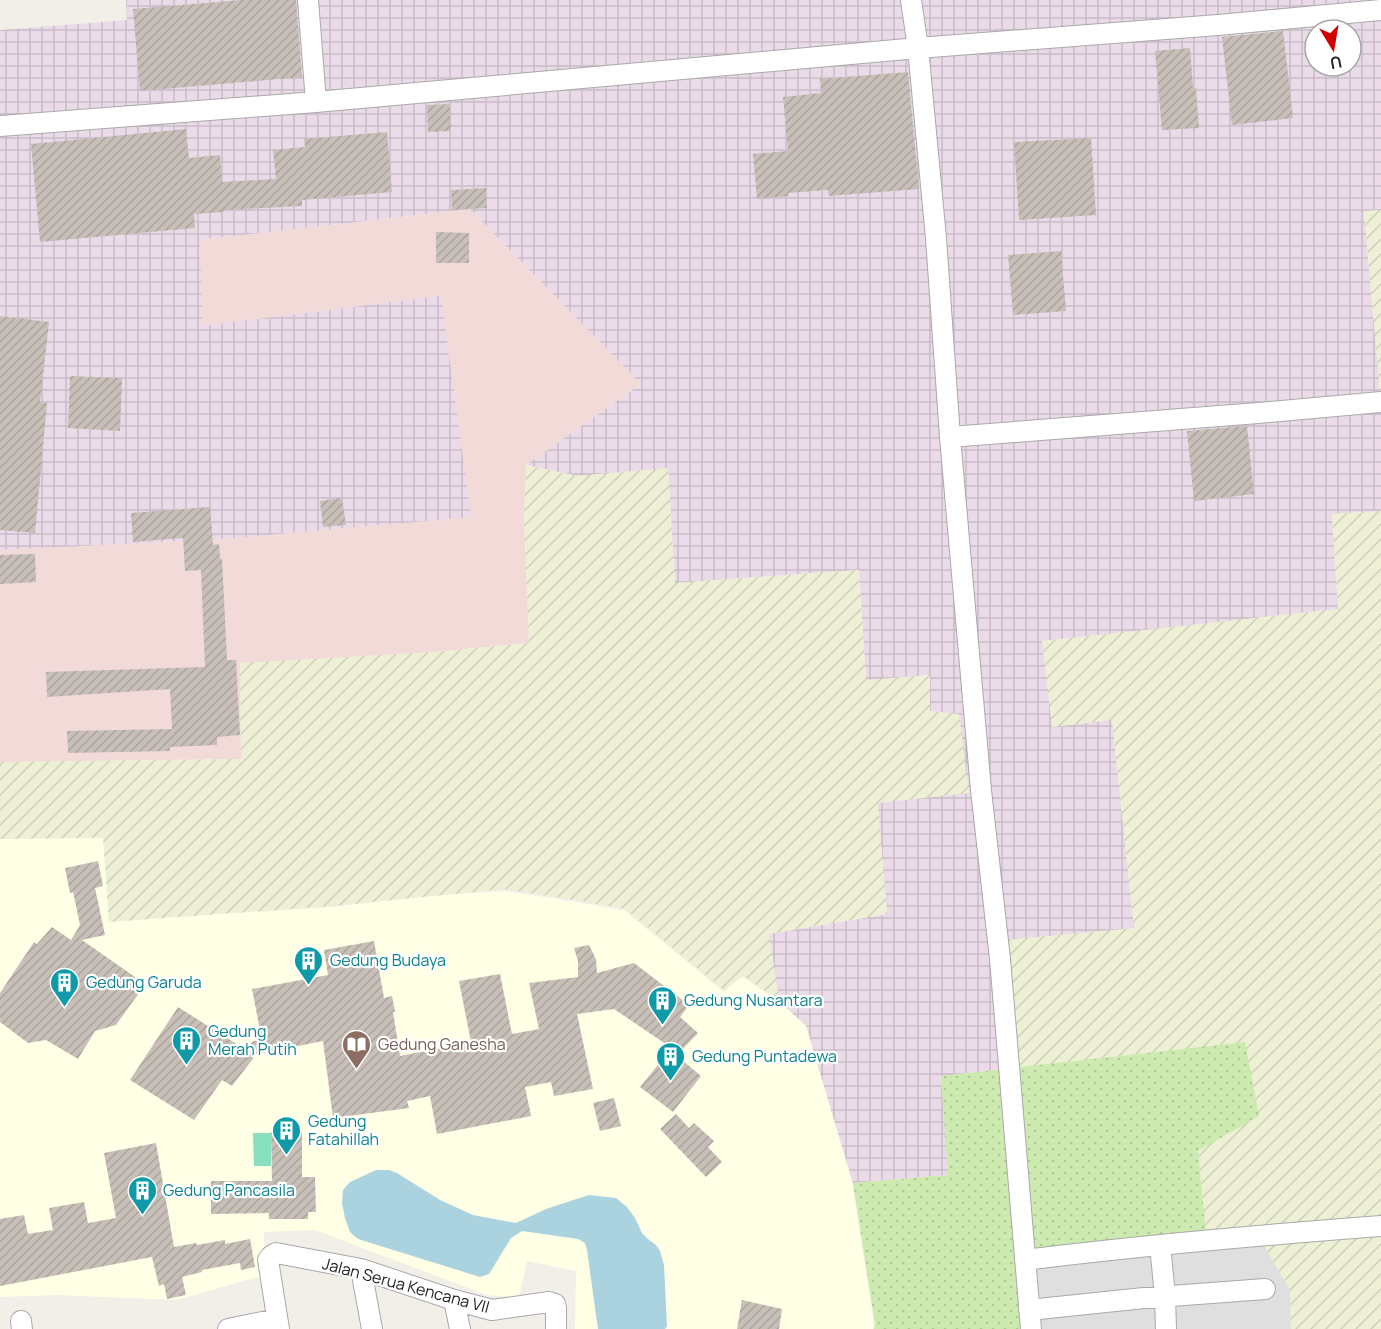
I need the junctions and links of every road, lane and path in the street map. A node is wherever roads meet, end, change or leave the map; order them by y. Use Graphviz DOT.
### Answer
graph roads {
  1 [pos="308,0"];
  2 [pos="911,0"];
  3 [pos="1377,7"];
  4 [pos="918,48"];
  5 [pos="316,102"];
  6 [pos="0,126"];
  7 [pos="1381,402"];
  8 [pos="950,437"];
  9 [pos="1381,1226"];
  10 [pos="1160,1245"];
  11 [pos="1025,1260"];
  12 [pos="361,1269"];
  13 [pos="1265,1289"];
  14 [pos="1165,1296"];
  15 [pos="454,1300"];
  16 [pos="1030,1319"];
  17 [pos="278,1324"];
  18 [pos="228,1329"];
  19 [pos="372,1329"];
  20 [pos="460,1329"];
  21 [pos="556,1329"];
  22 [pos="1166,1329"];
  1 -- 5 [label="street"];
  2 -- 4 [label="street"];
  3 -- 4 [label="street"];
  4 -- 5 [label="street"];
  4 -- 8 [label="street"];
  5 -- 6 [label="street"];
  7 -- 8 [label="street"];
  8 -- 11 [label="street"];
  9 -- 10 [label="street"];
  10 -- 11 [label="street"];
  10 -- 14 [label="street"];
  11 -- 16 [label="street"];
  12 -- 15 [label="street, Jalan Serua Kencana VII"];
  12 -- 17 [label="street, Jalan Serua Kencana VII"];
  12 -- 19 [label="street"];
  13 -- 14 [label="street"];
  14 -- 16 [label="street"];
  14 -- 22 [label="street"];
  15 -- 20 [label="street"];
  15 -- 21 [label="street, Jalan Serua Kencana VII"];
  17 -- 18 [label="street"];
}
